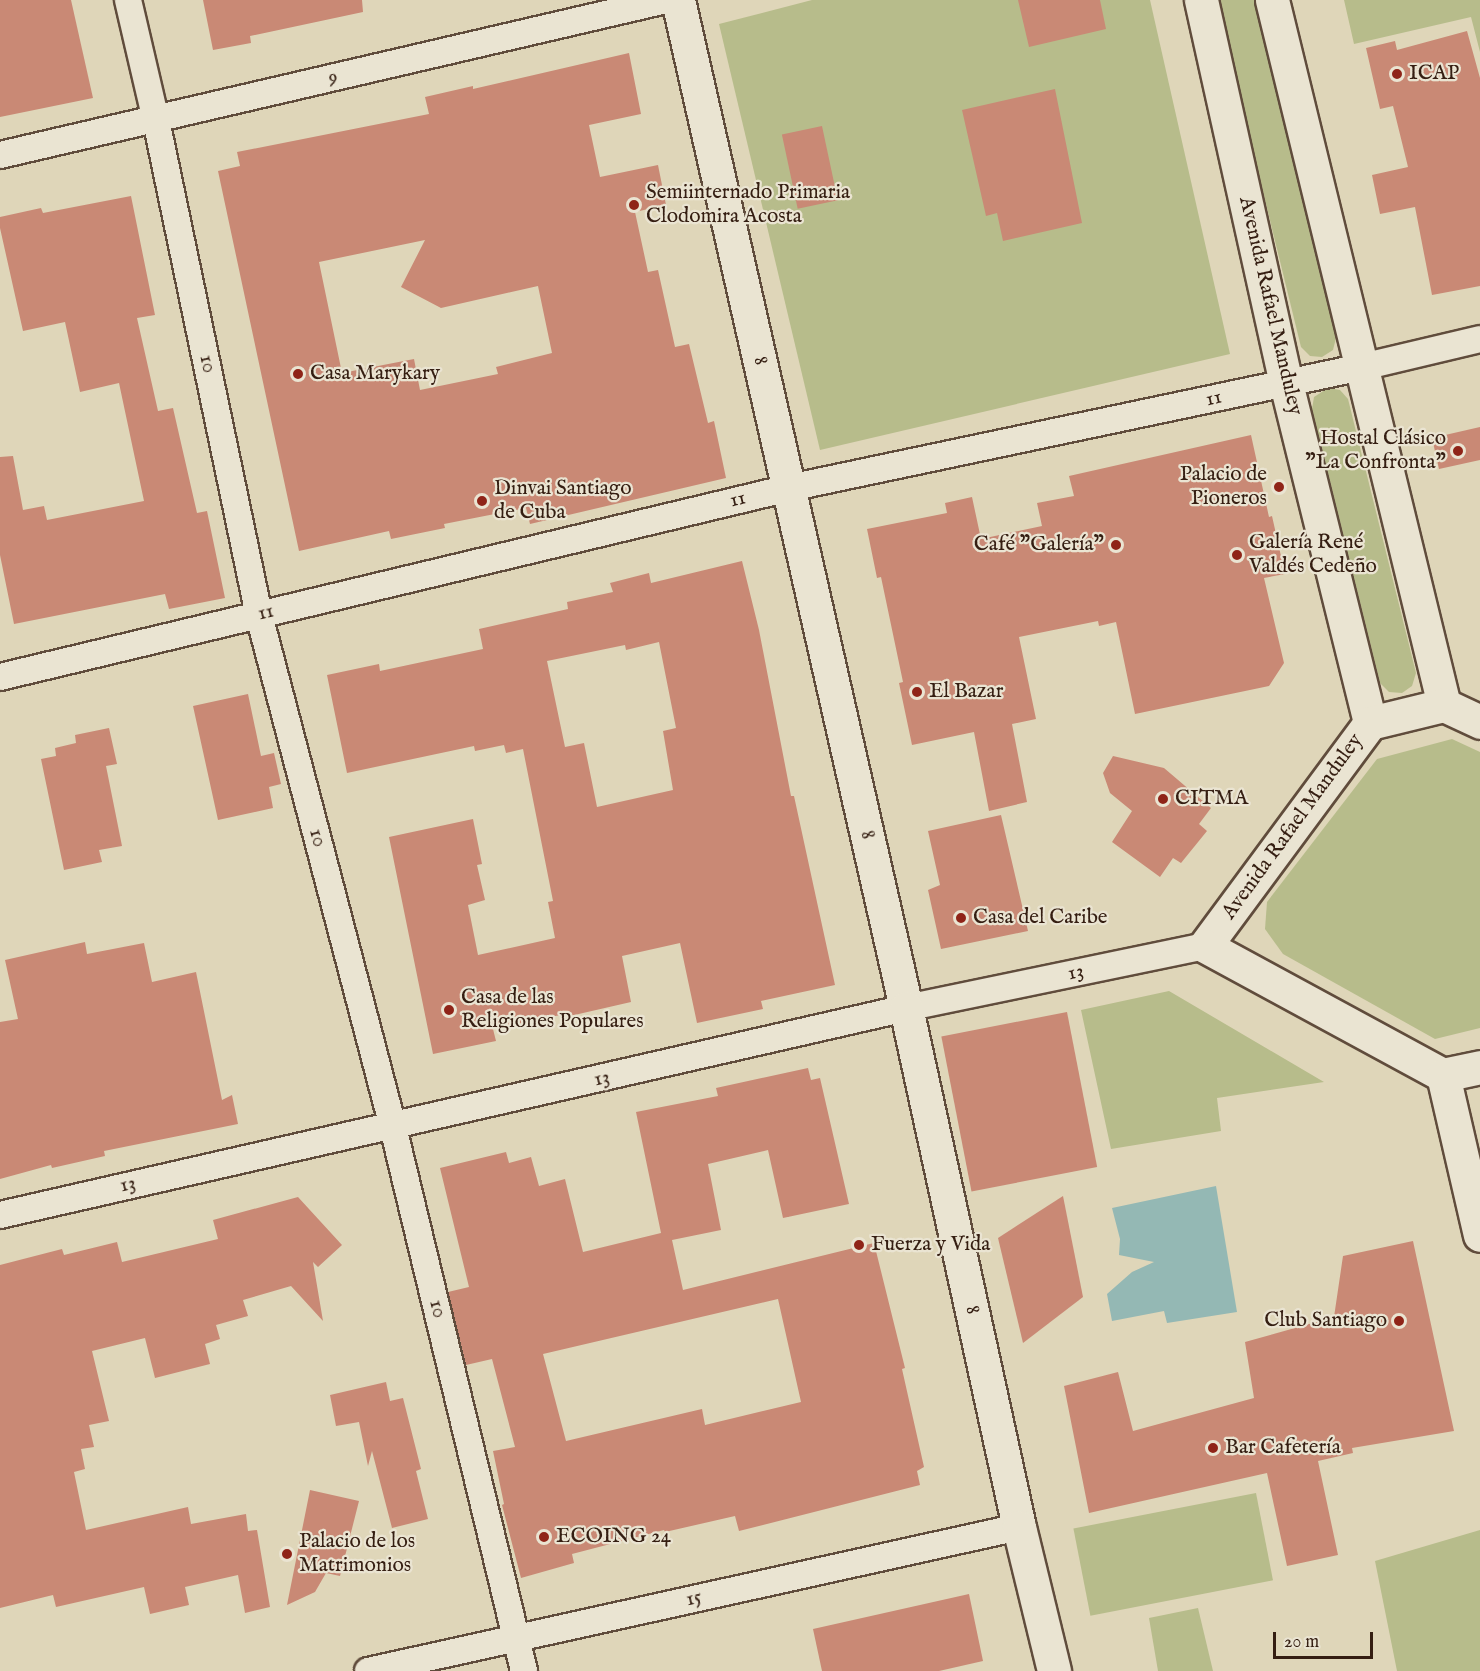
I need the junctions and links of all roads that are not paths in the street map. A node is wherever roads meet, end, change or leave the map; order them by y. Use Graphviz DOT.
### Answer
graph roads {
  1 [pos="128,0"];
  2 [pos="666,0"];
  3 [pos="678,0"];
  4 [pos="1201,0"];
  5 [pos="1272,0"];
  6 [pos="156,120"];
  7 [pos="0,155"];
  8 [pos="1480,339"];
  9 [pos="1362,367"];
  10 [pos="1286,383"];
  11 [pos="789,488"];
  12 [pos="259,615"];
  13 [pos="0,677"];
  14 [pos="1444,705"];
  15 [pos="1480,722"];
  16 [pos="1370,723"];
  17 [pos="1205,946"];
  18 [pos="906,1008"];
  19 [pos="1480,1066"];
  20 [pos="1443,1075"];
  21 [pos="393,1127"];
  22 [pos="0,1215"];
  23 [pos="1480,1235"];
  24 [pos="1019,1527"];
  25 [pos="517,1638"];
  26 [pos="368,1671"];
  27 [pos="524,1671"];
  28 [pos="1054,1671"];
  1 -- 6 [label="street, 10"];
  2 -- 6 [label="street, 9"];
  3 -- 11 [label="main road, 8"];
  4 -- 10 [label="main road, Avenida Rafael Manduley"];
  5 -- 9 [label="main road"];
  6 -- 7 [label="street, 9"];
  6 -- 12 [label="street, 10"];
  8 -- 9 [label="street, 11"];
  9 -- 10 [label="street, 11"];
  9 -- 14 [label="main road"];
  10 -- 11 [label="street, 11"];
  10 -- 16 [label="main road, Avenida Rafael Manduley"];
  11 -- 12 [label="street, 11"];
  11 -- 18 [label="main road, 8"];
  12 -- 13 [label="street, 11"];
  12 -- 21 [label="street, 10"];
  14 -- 15 [label="main road"];
  14 -- 16 [label="main road"];
  16 -- 17 [label="main road, Avenida Rafael Manduley"];
  17 -- 18 [label="street, 13"];
  17 -- 20 [label="main road"];
  18 -- 21 [label="street, 13"];
  18 -- 24 [label="main road, 8"];
  19 -- 20 [label="main road"];
  20 -- 23 [label="main road"];
  21 -- 22 [label="street, 13"];
  21 -- 25 [label="street, 10"];
  24 -- 25 [label="street, 15"];
  24 -- 28 [label="main road, 8"];
  25 -- 26 [label="street, 15"];
  25 -- 27 [label="street, 10"];
}
